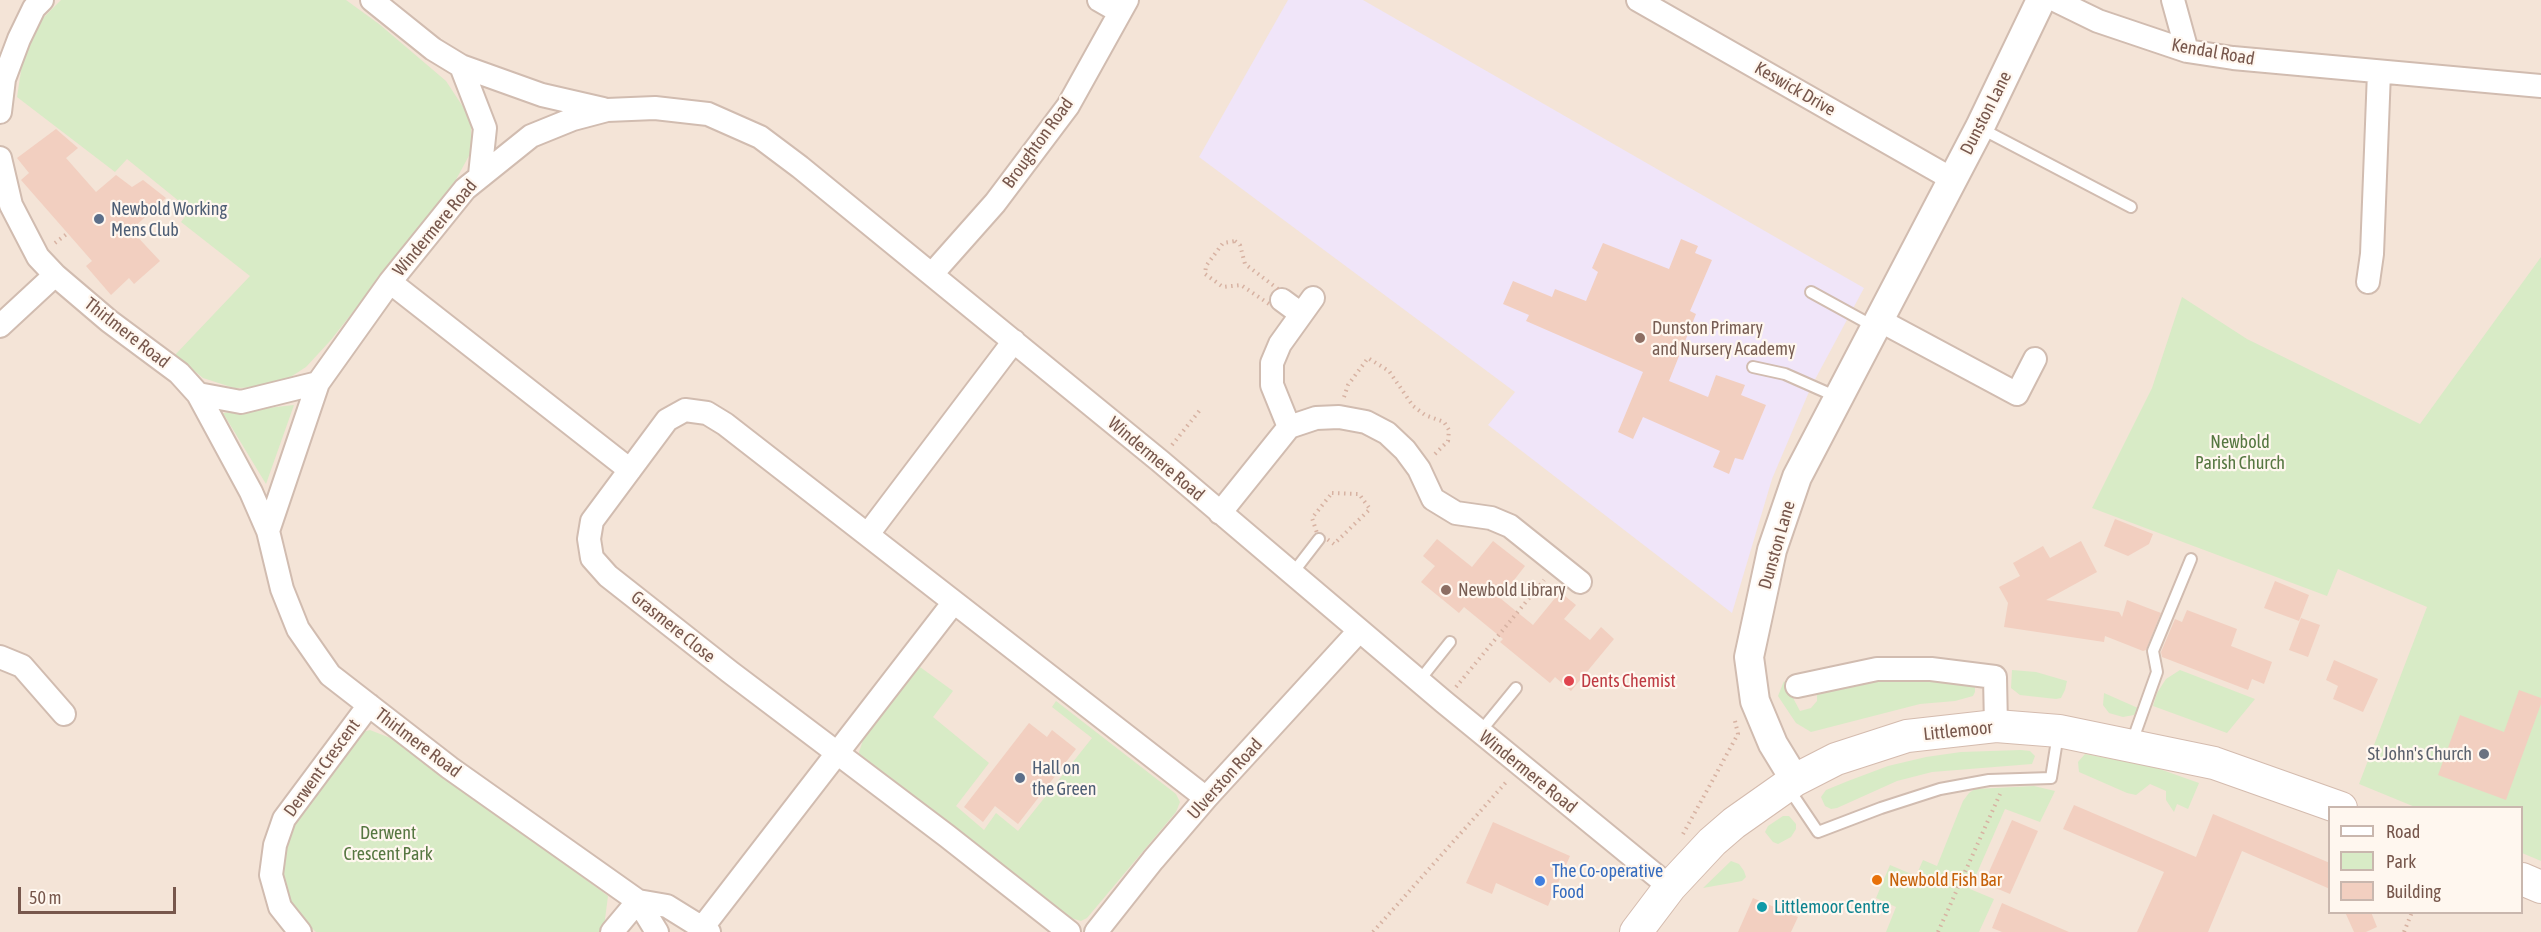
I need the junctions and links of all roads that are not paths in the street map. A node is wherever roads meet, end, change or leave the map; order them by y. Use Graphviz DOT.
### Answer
graph roads {
  1 [pos="372,0"];
  2 [pos="1099,0"];
  3 [pos="1638,0"];
  4 [pos="2041,0"];
  5 [pos="2055,0"];
  6 [pos="2173,0"];
  7 [pos="34,3"];
  8 [pos="1123,6"];
  9 [pos="2187,51"];
  10 [pos="461,66"];
  11 [pos="2379,72"];
  12 [pos="2541,86"];
  13 [pos="607,110"];
  14 [pos="0,112"];
  15 [pos="1980,127"];
  16 [pos="0,158"];
  17 [pos="480,175"];
  18 [pos="1952,179"];
  19 [pos="2131,207"];
  20 [pos="932,274"];
  21 [pos="55,275"];
  22 [pos="390,282"];
  23 [pos="2368,282"];
  24 [pos="1811,292"];
  25 [pos="1282,300"];
  26 [pos="1878,324"];
  27 [pos="0,326"];
  28 [pos="1014,341"];
  29 [pos="2035,359"];
  30 [pos="1753,367"];
  31 [pos="318,382"];
  32 [pos="198,394"];
  33 [pos="1840,399"];
  34 [pos="1289,427"];
  35 [pos="630,470"];
  36 [pos="1220,513"];
  37 [pos="268,531"];
  38 [pos="868,534"];
  39 [pos="1319,539"];
  40 [pos="2191,559"];
  41 [pos="1292,574"];
  42 [pos="1580,582"];
  43 [pos="954,602"];
  44 [pos="1359,631"];
  45 [pos="1450,642"];
  46 [pos="0,657"];
  47 [pos="1419,681"];
  48 [pos="1797,686"];
  49 [pos="1516,688"];
  50 [pos="369,705"];
  51 [pos="64,714"];
  52 [pos="1996,726"];
  53 [pos="2059,731"];
  54 [pos="1480,732"];
  55 [pos="2131,746"];
  56 [pos="839,753"];
  57 [pos="1791,783"];
  58 [pos="1206,798"];
  59 [pos="2338,806"];
  60 [pos="2523,879"];
  61 [pos="1670,887"];
  62 [pos="2541,887"];
  63 [pos="638,901"];
  64 [pos="706,930"];
  65 [pos="300,932"];
  66 [pos="612,932"];
  67 [pos="657,932"];
  68 [pos="1069,932"];
  69 [pos="1096,932"];
  70 [pos="1636,932"];
  1 -- 10 [label="street, Windermere Road"];
  2 -- 8 [label="street"];
  3 -- 18 [label="street, Keswick Drive"];
  4 -- 15 [label="street, Dunston Lane"];
  5 -- 9 [label="street, Kendal Road"];
  6 -- 9 [label="street"];
  7 -- 14 [label="street"];
  8 -- 20 [label="street, Broughton Road"];
  9 -- 11 [label="street, Kendal Road"];
  10 -- 13 [label="street, Windermere Road"];
  10 -- 17 [label="street, Windermere Road"];
  11 -- 12 [label="street, Kendal Road"];
  11 -- 23 [label="street"];
  13 -- 17 [label="street, Windermere Road"];
  13 -- 20 [label="street, Windermere Road"];
  15 -- 18 [label="street, Dunston Lane"];
  15 -- 19 [label="lane"];
  16 -- 21 [label="street, Thirlmere Road"];
  17 -- 22 [label="street, Windermere Road"];
  18 -- 26 [label="street, Dunston Lane"];
  20 -- 28 [label="street, Windermere Road"];
  21 -- 27 [label="street"];
  21 -- 32 [label="street, Thirlmere Road"];
  22 -- 31 [label="street"];
  22 -- 35 [label="street"];
  24 -- 26 [label="lane"];
  25 -- 34 [label="street"];
  26 -- 29 [label="street"];
  26 -- 33 [label="street, Dunston Lane"];
  28 -- 36 [label="street, Windermere Road"];
  28 -- 38 [label="street"];
  30 -- 33 [label="lane"];
  31 -- 32 [label="street"];
  31 -- 37 [label="street"];
  32 -- 37 [label="street, Thirlmere Road"];
  33 -- 57 [label="street, Dunston Lane"];
  34 -- 36 [label="street"];
  34 -- 42 [label="street"];
  35 -- 38 [label="street, Grasmere Close"];
  35 -- 56 [label="street, Grasmere Close"];
  36 -- 41 [label="street, Windermere Road"];
  37 -- 50 [label="street, Thirlmere Road"];
  38 -- 43 [label="street, Grasmere Close"];
  39 -- 41 [label="lane"];
  40 -- 55 [label="lane"];
  41 -- 44 [label="street, Windermere Road"];
  43 -- 56 [label="street"];
  43 -- 58 [label="street, Grasmere Close"];
  44 -- 47 [label="street, Windermere Road"];
  44 -- 58 [label="street, Ulverston Road"];
  45 -- 47 [label="lane"];
  46 -- 51 [label="street"];
  47 -- 54 [label="street, Windermere Road"];
  48 -- 52 [label="street"];
  49 -- 54 [label="lane"];
  50 -- 63 [label="street, Thirlmere Road"];
  50 -- 65 [label="street, Derwent Crescent"];
  52 -- 53 [label="main road, Littlemoor"];
  52 -- 57 [label="main road, Littlemoor"];
  53 -- 55 [label="main road, Littlemoor"];
  53 -- 57 [label="lane"];
  54 -- 61 [label="street, Windermere Road"];
  55 -- 59 [label="main road, Littlemoor"];
  56 -- 64 [label="street"];
  56 -- 68 [label="street, Grasmere Close"];
  57 -- 61 [label="main road, Littlemoor"];
  58 -- 69 [label="street, Ulverston Road"];
  60 -- 62 [label="main road"];
  61 -- 70 [label="main road, Littlemoor"];
  63 -- 64 [label="street, Thirlmere Road"];
  63 -- 66 [label="street"];
  63 -- 67 [label="street, Thirlmere Road"];
}
